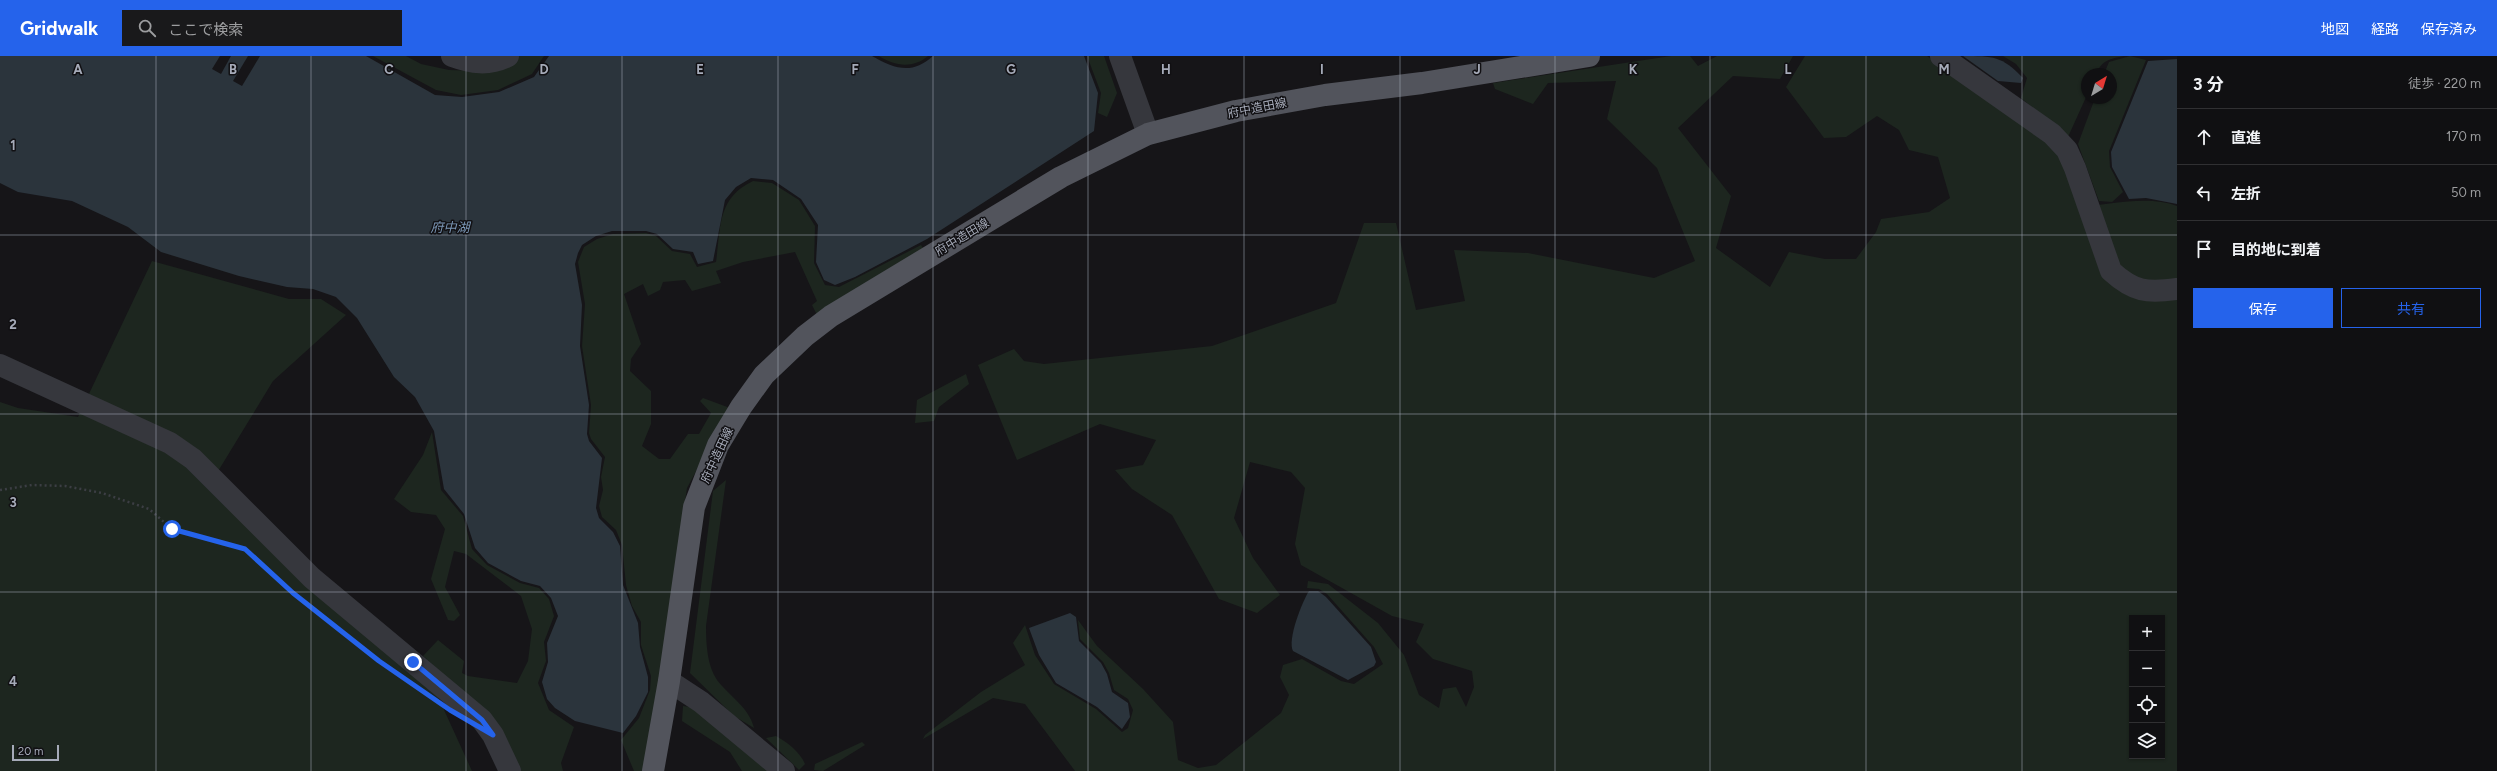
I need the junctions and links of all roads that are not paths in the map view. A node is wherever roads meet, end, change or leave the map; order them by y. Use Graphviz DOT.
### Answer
graph roads {
  1 [pos="452,56"];
  2 [pos="508,56"];
  3 [pos="1120,56"];
  4 [pos="1589,56"];
  5 [pos="1941,56"];
  6 [pos="1148,134"];
  7 [pos="2177,289"];
  8 [pos="0,365"];
  9 [pos="669,681"];
  10 [pos="510,771"];
  11 [pos="654,771"];
  12 [pos="784,771"];
  1 -- 2 [label="street"];
  3 -- 6 [label="street"];
  4 -- 6 [label="main road, 府中造田線"];
  5 -- 7 [label="street"];
  6 -- 9 [label="main road, 府中造田線"];
  8 -- 10 [label="street"];
  9 -- 11 [label="main road, 府中造田線"];
  9 -- 12 [label="street"];
}
